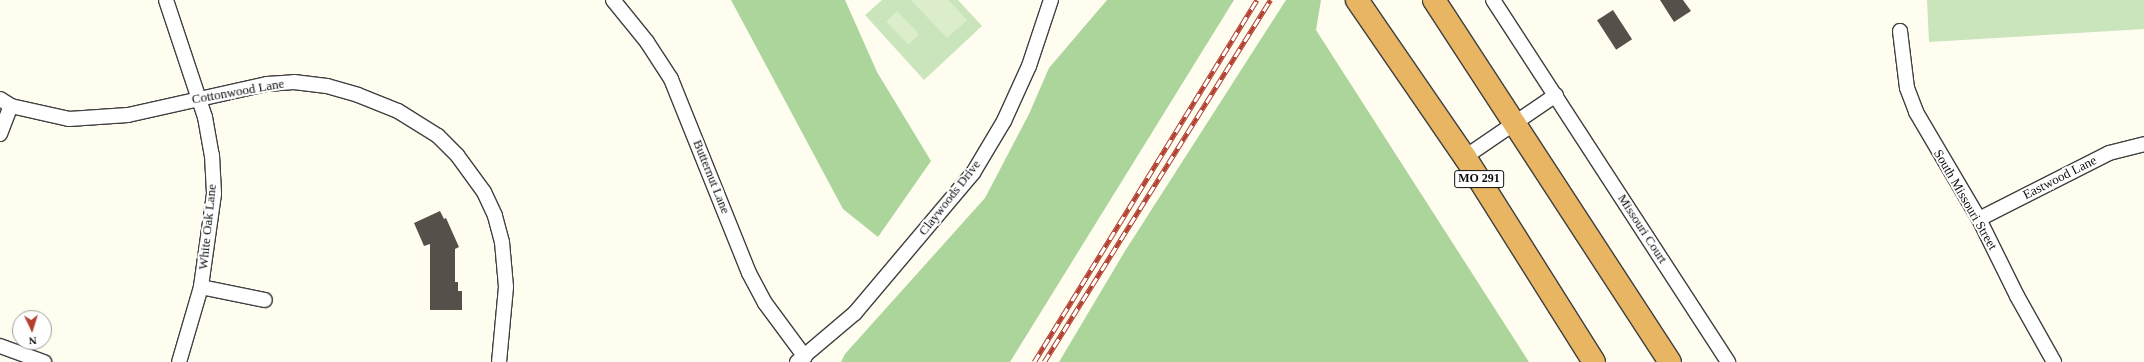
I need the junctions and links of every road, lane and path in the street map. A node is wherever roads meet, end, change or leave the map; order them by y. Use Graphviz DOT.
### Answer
graph roads {
  1 [pos="166,0"];
  2 [pos="613,0"];
  3 [pos="1051,0"];
  4 [pos="1357,0"];
  5 [pos="1434,0"];
  6 [pos="1493,0"];
  7 [pos="1900,31"];
  8 [pos="1556,95"];
  9 [pos="200,98"];
  10 [pos="6,103"];
  11 [pos="1516,123"];
  12 [pos="0,134"];
  13 [pos="2144,144"];
  14 [pos="1465,157"];
  15 [pos="1979,219"];
  16 [pos="201,287"];
  17 [pos="265,300"];
  18 [pos="0,346"];
  19 [pos="801,359"];
  20 [pos="44,362"];
  21 [pos="179,362"];
  22 [pos="499,362"];
  23 [pos="1594,362"];
  24 [pos="1670,362"];
  25 [pos="1728,362"];
  26 [pos="2054,362"];
  1 -- 9 [label="street, White Oak Lane"];
  2 -- 19 [label="street, Butternut Lane"];
  3 -- 19 [label="street, Claywoods Drive"];
  4 -- 14 [label="highway, MO 291"];
  5 -- 11 [label="highway"];
  6 -- 8 [label="street, Missouri Court"];
  7 -- 15 [label="street, South Missouri Street"];
  8 -- 11 [label="street"];
  8 -- 25 [label="street, Missouri Court"];
  9 -- 10 [label="street, Cottonwood Lane"];
  9 -- 16 [label="street, White Oak Lane"];
  9 -- 22 [label="street, Cottonwood Lane"];
  10 -- 12 [label="street"];
  11 -- 14 [label="street"];
  11 -- 24 [label="highway"];
  13 -- 15 [label="street, Eastwood Lane"];
  14 -- 23 [label="highway, MO 291"];
  15 -- 26 [label="street, South Missouri Street"];
  16 -- 17 [label="street"];
  16 -- 21 [label="street, White Oak Lane"];
  18 -- 20 [label="street"];
}
